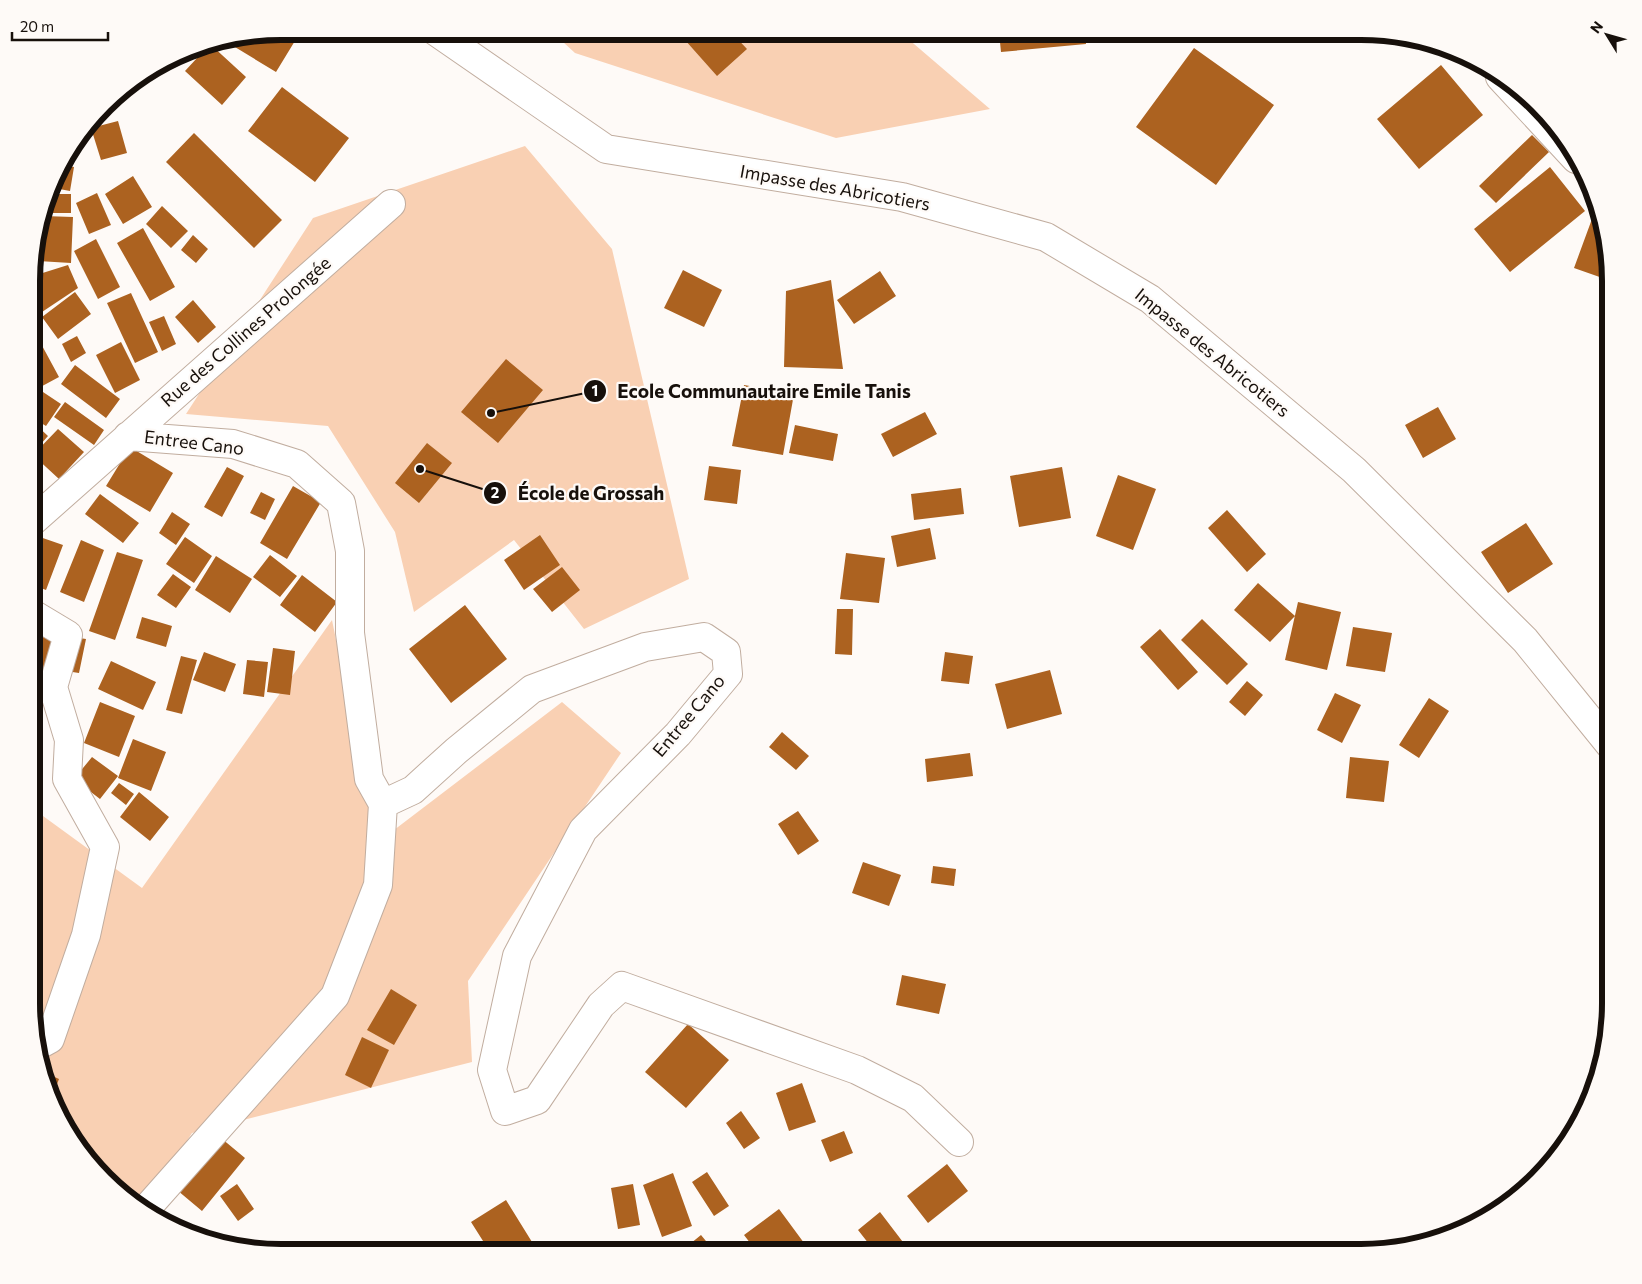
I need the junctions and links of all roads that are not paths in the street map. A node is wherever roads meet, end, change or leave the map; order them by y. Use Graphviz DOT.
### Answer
graph roads {
  1 [pos="448,40"];
  2 [pos="391,204"];
  3 [pos="128,436"];
  4 [pos="40,515"];
  5 [pos="40,618"];
  6 [pos="1602,735"];
  7 [pos="383,804"];
  8 [pos="43,1042"];
  9 [pos="959,1142"];
  10 [pos="150,1205"];
  1 -- 6 [label="street, Impasse des Abricotiers"];
  2 -- 3 [label="street, Rue des Collines Prolongée"];
  3 -- 4 [label="street, Rue des Collines Prolongée"];
  3 -- 7 [label="street, Entree Cano"];
  5 -- 8 [label="street"];
  7 -- 9 [label="street, Entree Cano"];
  7 -- 10 [label="street"];
}
